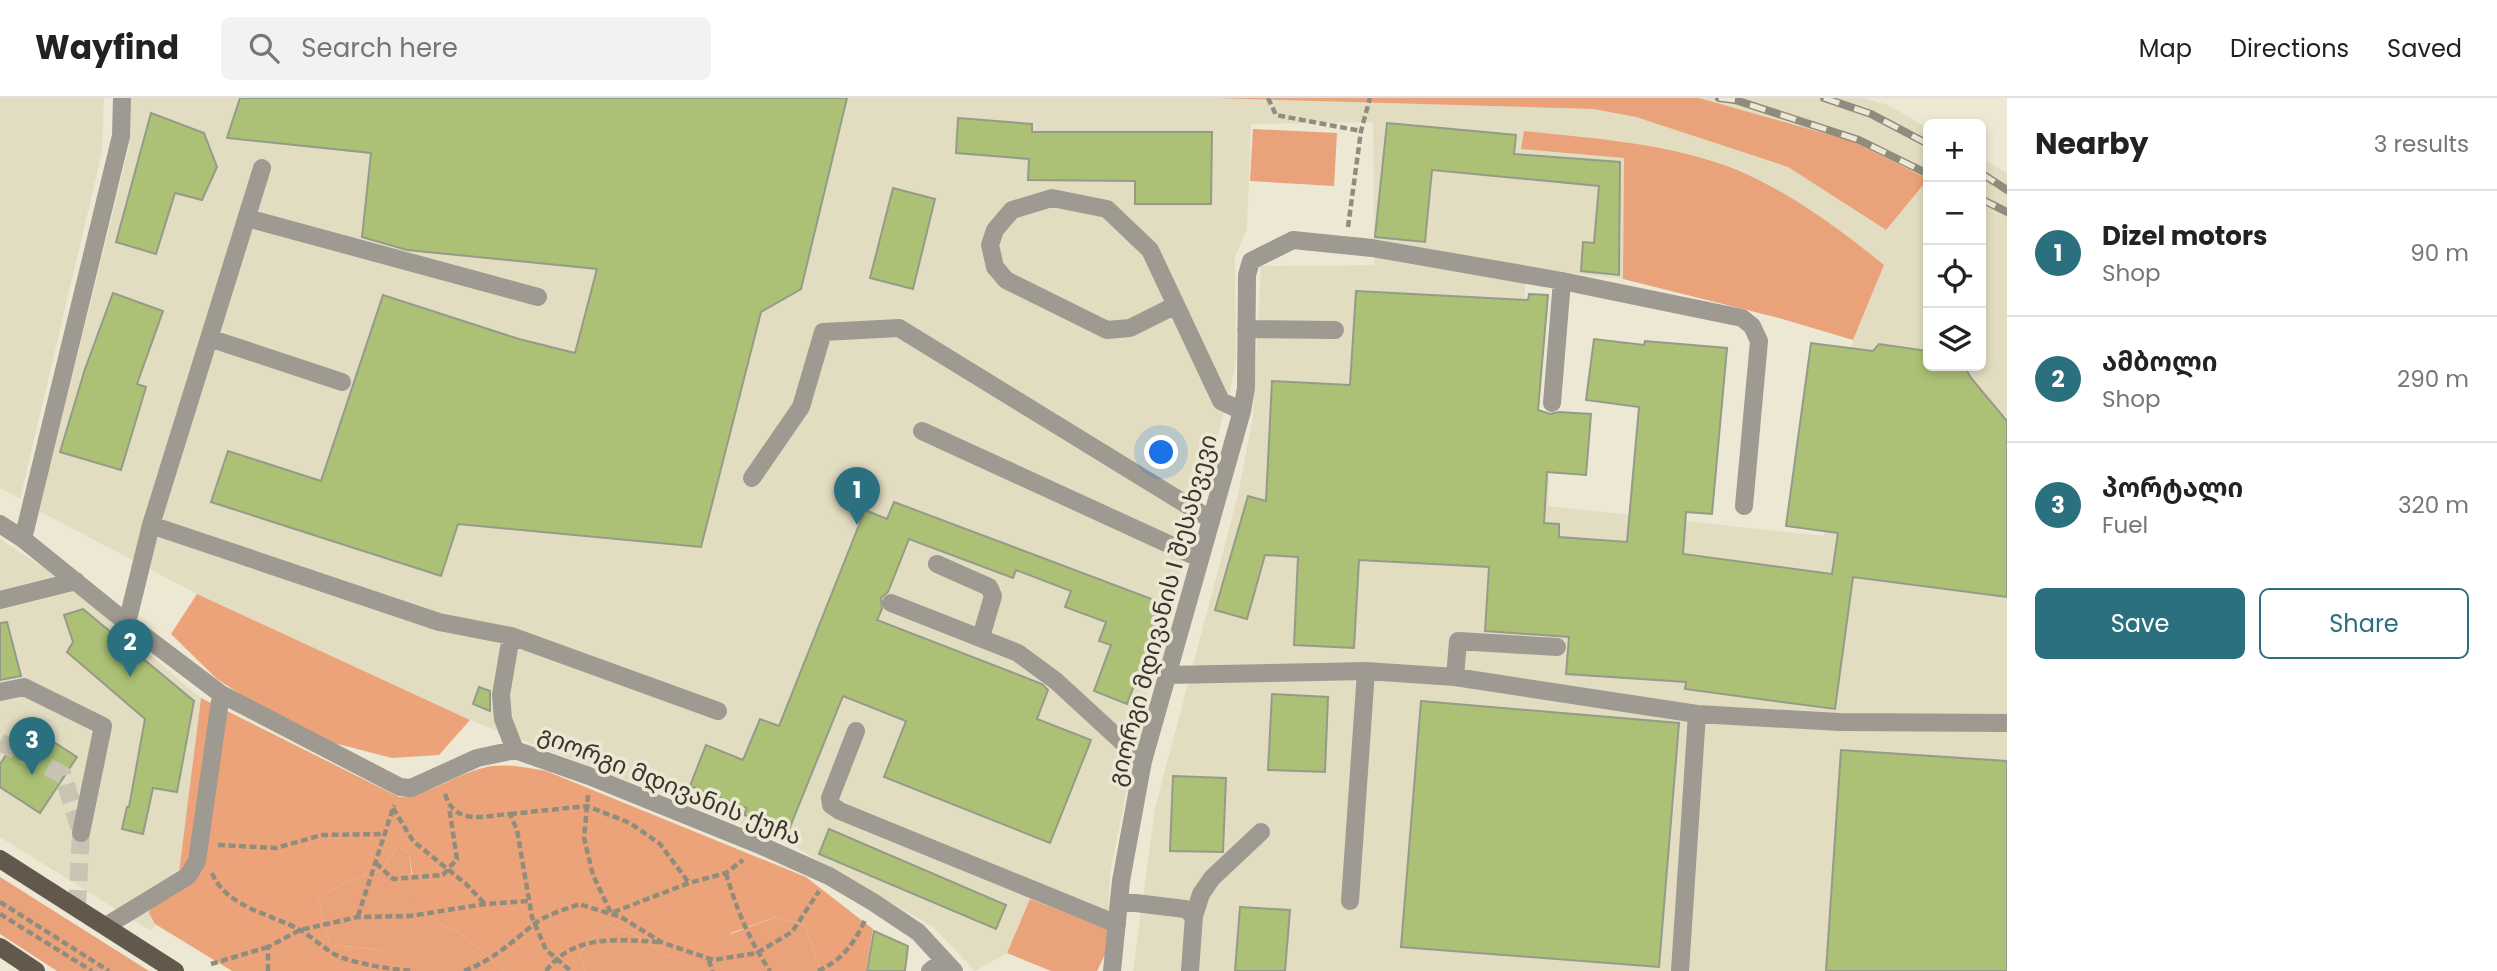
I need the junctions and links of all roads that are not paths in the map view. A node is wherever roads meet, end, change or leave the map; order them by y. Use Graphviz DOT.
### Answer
graph roads {
  1 [pos="122,98"];
  2 [pos="262,168"];
  3 [pos="247,218"];
  4 [pos="1562,281"];
  5 [pos="538,298"];
  6 [pos="1176,305"];
  7 [pos="1246,329"];
  8 [pos="1335,330"];
  9 [pos="209,338"];
  10 [pos="342,382"];
  11 [pos="1552,404"];
  12 [pos="1242,411"];
  13 [pos="922,431"];
  14 [pos="752,478"];
  15 [pos="1744,506"];
  16 [pos="1210,519"];
  17 [pos="0,524"];
  18 [pos="151,525"];
  19 [pos="23,539"];
  20 [pos="1199,558"];
  21 [pos="937,564"];
  22 [pos="76,582"];
  23 [pos="0,600"];
  24 [pos="891,603"];
  25 [pos="127,623"];
  26 [pos="511,636"];
  27 [pos="982,637"];
  28 [pos="1557,648"];
  29 [pos="1366,671"];
  30 [pos="1167,675"];
  31 [pos="1455,677"];
  32 [pos="0,692"];
  33 [pos="221,694"];
  34 [pos="718,711"];
  35 [pos="1697,714"];
  36 [pos="2007,723"];
  37 [pos="856,731"];
  38 [pos="514,750"];
  39 [pos="1143,761"];
  40 [pos="1261,832"];
  41 [pos="82,833"];
  42 [pos="0,859"];
  43 [pos="1119,901"];
  44 [pos="1350,901"];
  45 [pos="1194,916"];
  46 [pos="1117,923"];
  47 [pos="106,926"];
  48 [pos="0,947"];
  49 [pos="943,967"];
  50 [pos="36,971"];
  51 [pos="175,971"];
  52 [pos="1112,971"];
  53 [pos="1190,971"];
  54 [pos="1680,971"];
  1 -- 19 [label="street"];
  2 -- 3 [label="street"];
  3 -- 5 [label="street"];
  3 -- 9 [label="street"];
  4 -- 7 [label="street, გიორგი მდივანის I შესახვევი"];
  4 -- 11 [label="street"];
  4 -- 15 [label="street"];
  6 -- 6 [label="street"];
  6 -- 12 [label="street"];
  7 -- 8 [label="street"];
  7 -- 12 [label="street, გიორგი მდივანის I შესახვევი"];
  9 -- 10 [label="street"];
  9 -- 18 [label="street"];
  12 -- 16 [label="street, გიორგი მდივანის I შესახვევი"];
  13 -- 20 [label="street"];
  14 -- 16 [label="street"];
  16 -- 20 [label="street, გიორგი მდივანის I შესახვევი"];
  17 -- 19 [label="street"];
  18 -- 25 [label="street"];
  18 -- 26 [label="street"];
  19 -- 22 [label="street"];
  20 -- 30 [label="street, გიორგი მდივანის I შესახვევი"];
  21 -- 27 [label="street"];
  22 -- 23 [label="street"];
  22 -- 25 [label="street"];
  24 -- 27 [label="street"];
  25 -- 33 [label="street"];
  26 -- 34 [label="street"];
  26 -- 38 [label="street"];
  27 -- 39 [label="street"];
  28 -- 31 [label="street"];
  29 -- 30 [label="street"];
  29 -- 31 [label="street"];
  29 -- 44 [label="street"];
  30 -- 39 [label="street, გიორგი მდივანის I შესახვევი"];
  31 -- 35 [label="street"];
  32 -- 41 [label="street"];
  33 -- 38 [label="street, გიორგი მდივანის ქუჩა"];
  33 -- 47 [label="street"];
  35 -- 36 [label="street"];
  35 -- 54 [label="street"];
  37 -- 46 [label="street"];
  38 -- 49 [label="street, გიორგი მდივანის ქუჩა"];
  39 -- 43 [label="street, გიორგი მდივანის I შესახვევი"];
  40 -- 45 [label="street"];
  42 -- 47 [label="main road"];
  43 -- 45 [label="street"];
  43 -- 46 [label="street, გიორგი მდივანის I შესახვევი"];
  45 -- 53 [label="street"];
  46 -- 52 [label="street, გიორგი მდივანის I შესახვევი"];
  47 -- 51 [label="main road"];
  48 -- 50 [label="main road"];
}
